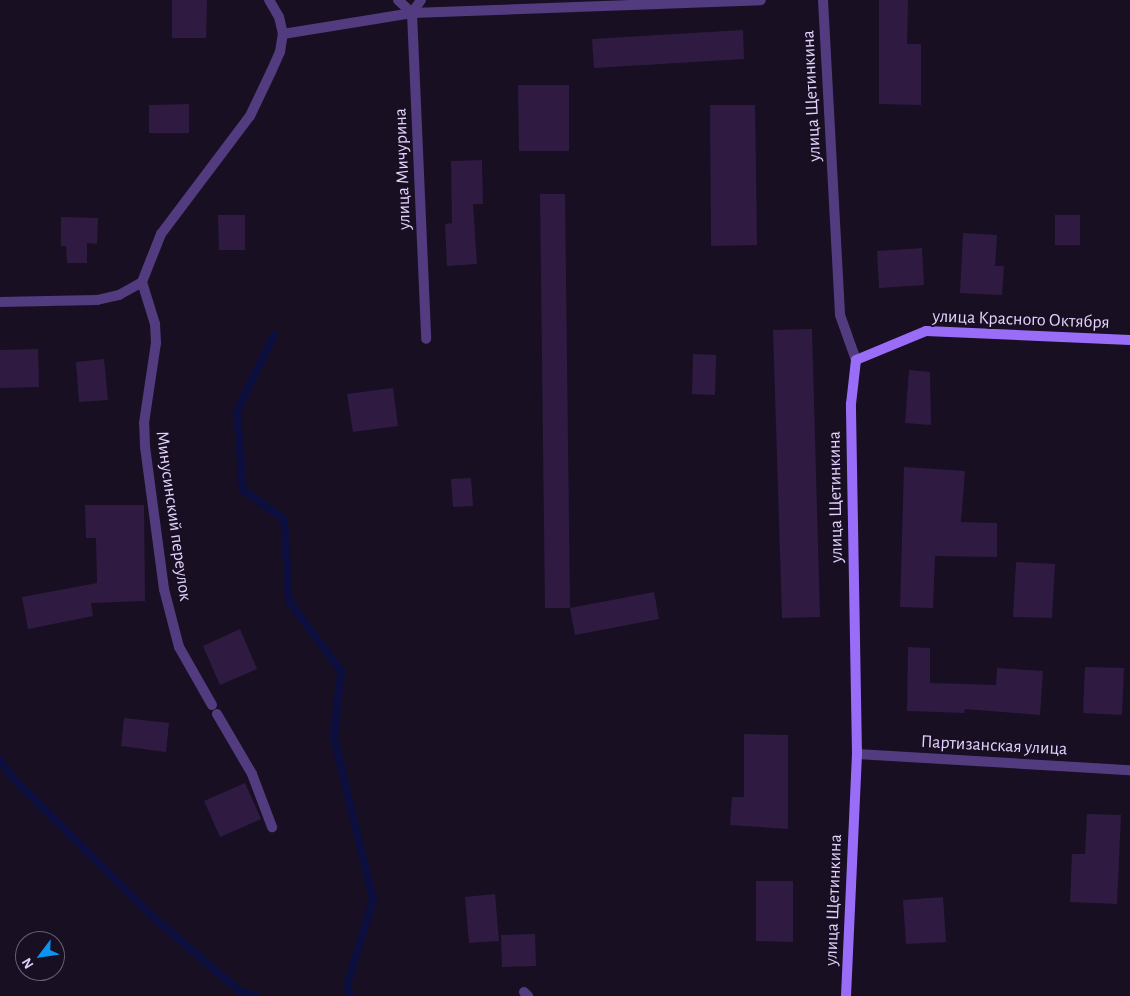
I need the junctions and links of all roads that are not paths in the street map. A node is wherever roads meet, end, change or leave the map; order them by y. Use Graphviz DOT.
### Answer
graph roads {
  1 [pos="269,0"];
  2 [pos="398,0"];
  3 [pos="421,0"];
  4 [pos="761,0"];
  5 [pos="823,0"];
  6 [pos="412,12"];
  7 [pos="283,34"];
  8 [pos="142,282"];
  9 [pos="0,302"];
  10 [pos="426,339"];
  11 [pos="1130,340"];
  12 [pos="856,360"];
  13 [pos="857,754"];
  14 [pos="1130,770"];
  15 [pos="272,827"];
  16 [pos="846,996"];
  1 -- 7 [label="street"];
  2 -- 6 [label="street"];
  3 -- 6 [label="street"];
  4 -- 6 [label="street"];
  5 -- 12 [label="street, улица Щетинкина"];
  6 -- 7 [label="street"];
  6 -- 10 [label="street, улица Мичурина"];
  7 -- 8 [label="street"];
  8 -- 9 [label="street"];
  8 -- 15 [label="street, Минусинский переулок"];
  11 -- 12 [label="main road, улица Красного Октября"];
  12 -- 13 [label="main road, улица Щетинкина"];
  13 -- 14 [label="street, Партизанская улица"];
  13 -- 16 [label="main road, улица Щетинкина"];
}
